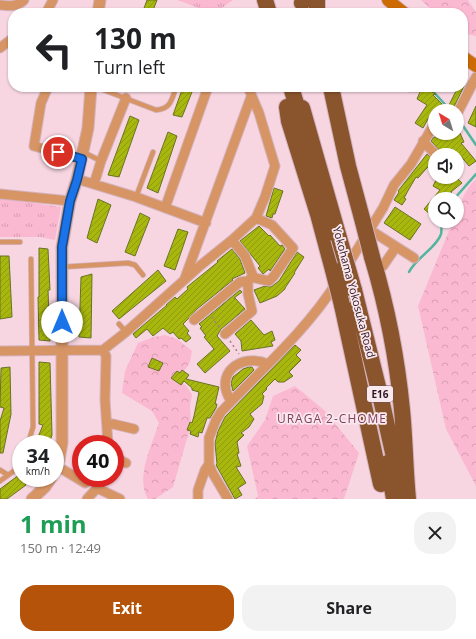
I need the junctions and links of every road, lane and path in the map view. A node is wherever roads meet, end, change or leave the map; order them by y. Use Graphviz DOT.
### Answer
graph roads {
  1 [pos="24,0"];
  2 [pos="388,0"];
  3 [pos="0,5"];
  4 [pos="398,8"];
  5 [pos="8,42"];
  6 [pos="0,48"];
  7 [pos="476,77"];
  8 [pos="46,92"];
  9 [pos="91,92"];
  10 [pos="110,92"];
  11 [pos="174,92"];
  12 [pos="206,92"];
  13 [pos="250,92"];
  14 [pos="293,92"];
  15 [pos="297,92"];
  16 [pos="332,92"];
  17 [pos="252,97"];
  18 [pos="126,98"];
  19 [pos="462,104"];
  20 [pos="287,107"];
  21 [pos="428,134"];
  22 [pos="423,141"];
  23 [pos="430,148"];
  24 [pos="153,152"];
  25 [pos="82,155"];
  26 [pos="102,161"];
  27 [pos="77,180"];
  28 [pos="94,184"];
  29 [pos="0,194"];
  30 [pos="136,198"];
  31 [pos="70,201"];
  32 [pos="165,208"];
  33 [pos="256,218"];
  34 [pos="206,222"];
  35 [pos="366,226"];
  36 [pos="337,239"];
  37 [pos="232,240"];
  38 [pos="0,242"];
  39 [pos="20,242"];
  40 [pos="396,247"];
  41 [pos="414,258"];
  42 [pos="31,259"];
  43 [pos="378,261"];
  44 [pos="62,267"];
  45 [pos="143,275"];
  46 [pos="250,279"];
  47 [pos="183,281"];
  48 [pos="348,296"];
  49 [pos="194,320"];
  50 [pos="119,324"];
  51 [pos="126,332"];
  52 [pos="225,334"];
  53 [pos="63,350"];
  54 [pos="103,350"];
  55 [pos="0,351"];
  56 [pos="31,351"];
  57 [pos="268,364"];
  58 [pos="231,401"];
  59 [pos="107,425"];
  60 [pos="134,429"];
  61 [pos="30,435"];
  62 [pos="62,435"];
  63 [pos="108,435"];
  64 [pos="209,464"];
  65 [pos="0,470"];
  66 [pos="12,472"];
  67 [pos="8,475"];
  68 [pos="0,481"];
  69 [pos="45,487"];
  70 [pos="97,488"];
  71 [pos="32,499"];
  72 [pos="87,499"];
  73 [pos="120,499"];
  74 [pos="198,499"];
  75 [pos="228,499"];
  76 [pos="385,499"];
  77 [pos="394,499"];
  78 [pos="402,499"];
  79 [pos="408,499"];
  1 -- 3 [label="street"];
  2 -- 4 [label="main road"];
  5 -- 6 [label="street"];
  7 -- 19 [label="street"];
  8 -- 25 [label="street"];
  9 -- 25 [label="street"];
  10 -- 18 [label="lane"];
  11 -- 18 [label="lane"];
  12 -- 32 [label="street"];
  13 -- 17 [label="street"];
  14 -- 36 [label="highway, Yokohama Yokosuka Road / E16"];
  15 -- 36 [label="highway, Yokohama Yokosuka Road / E16"];
  16 -- 35 [label="highway"];
  17 -- 33 [label="street"];
  17 -- 34 [label="street"];
  18 -- 26 [label="street"];
  20 -- 48 [label="highway, bridge"];
  21 -- 22 [label="street"];
  22 -- 23 [label="street"];
  22 -- 35 [label="street"];
  24 -- 30 [label="lane"];
  25 -- 26 [label="lane"];
  25 -- 27 [label="street"];
  26 -- 28 [label="street"];
  27 -- 28 [label="street"];
  27 -- 31 [label="street"];
  28 -- 30 [label="street"];
  29 -- 31 [label="street"];
  30 -- 32 [label="street"];
  31 -- 44 [label="street"];
  32 -- 34 [label="street"];
  33 -- 37 [label="street"];
  33 -- 46 [label="street"];
  34 -- 47 [label="street"];
  35 -- 40 [label="street"];
  35 -- 43 [label="highway, bridge"];
  35 -- 57 [label="street"];
  36 -- 48 [label="highway, Yokohama Yokosuka Road / E16"];
  37 -- 46 [label="street"];
  37 -- 47 [label="street"];
  38 -- 39 [label="lane"];
  40 -- 41 [label="street"];
  40 -- 43 [label="street"];
  42 -- 56 [label="lane"];
  43 -- 79 [label="highway"];
  44 -- 45 [label="lane"];
  44 -- 53 [label="street"];
  46 -- 49 [label="street"];
  46 -- 52 [label="street"];
  47 -- 51 [label="street"];
  48 -- 76 [label="highway"];
  48 -- 77 [label="highway, Yokohama Yokosuka Road / E16"];
  48 -- 78 [label="highway, Yokohama Yokosuka Road / E16"];
  50 -- 51 [label="lane"];
  51 -- 54 [label="street"];
  53 -- 54 [label="street"];
  53 -- 56 [label="street"];
  53 -- 62 [label="street"];
  54 -- 59 [label="street"];
  55 -- 56 [label="street"];
  56 -- 61 [label="lane"];
  57 -- 58 [label="street"];
  57 -- 58 [label="street"];
  58 -- 64 [label="street"];
  59 -- 60 [label="street"];
  59 -- 63 [label="street"];
  64 -- 74 [label="street"];
  64 -- 75 [label="street"];
  65 -- 67 [label="lane"];
  66 -- 67 [label="lane"];
  67 -- 68 [label="lane"];
  69 -- 71 [label="street"];
  70 -- 72 [label="street"];
  70 -- 73 [label="street"];
}
